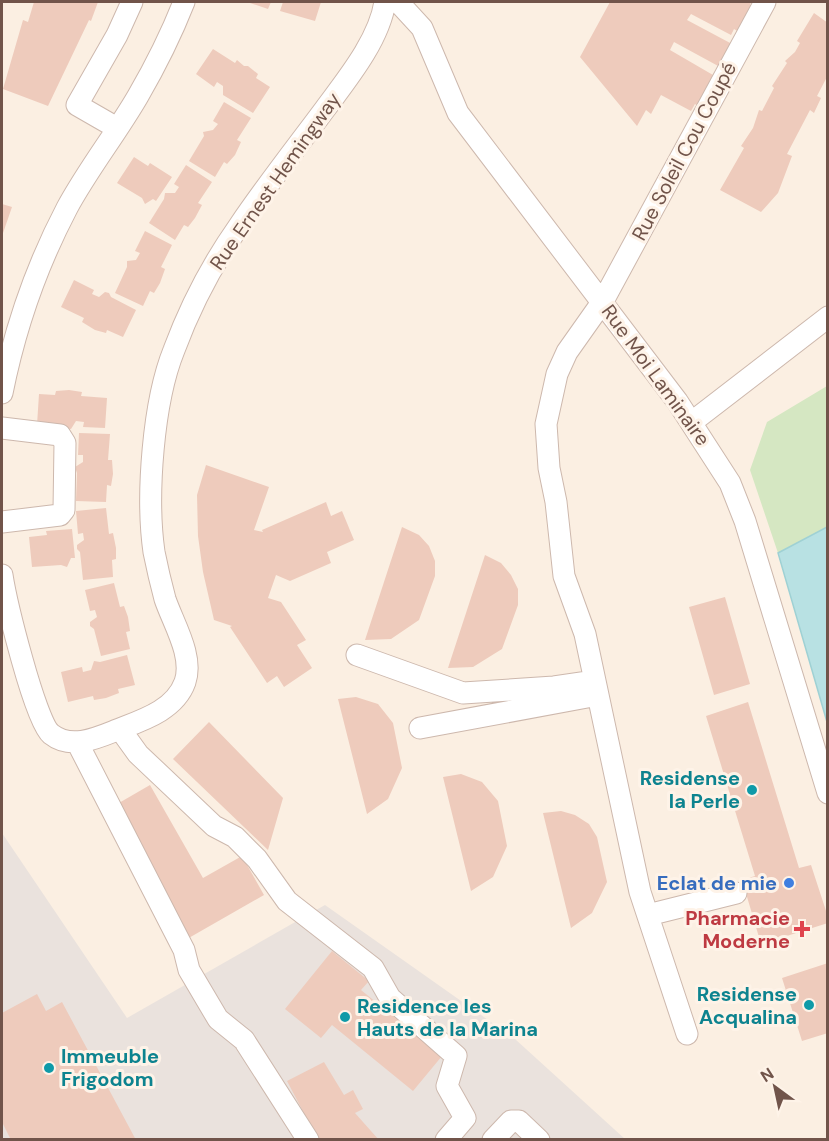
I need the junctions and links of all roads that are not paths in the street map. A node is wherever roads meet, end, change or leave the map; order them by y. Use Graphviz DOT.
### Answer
graph roads {
  1 [pos="132,2"];
  2 [pos="184,2"];
  3 [pos="385,2"];
  4 [pos="398,2"];
  5 [pos="765,2"];
  6 [pos="117,128"];
  7 [pos="603,301"];
  8 [pos="828,318"];
  9 [pos="2,393"];
  10 [pos="692,422"];
  11 [pos="2,428"];
  12 [pos="2,522"];
  13 [pos="2,576"];
  14 [pos="357,655"];
  15 [pos="596,688"];
  16 [pos="420,728"];
  17 [pos="120,729"];
  18 [pos="77,742"];
  19 [pos="828,793"];
  20 [pos="736,893"];
  21 [pos="648,915"];
  22 [pos="687,1034"];
  23 [pos="309,1140"];
  24 [pos="446,1140"];
  25 [pos="493,1140"];
  26 [pos="540,1140"];
  1 -- 6 [label="street"];
  2 -- 6 [label="street"];
  3 -- 17 [label="street, Rue Ernest Hemingway"];
  4 -- 7 [label="street, Rue Moi Laminaire"];
  5 -- 7 [label="street, Rue Soleil Cou Coupé"];
  6 -- 9 [label="street"];
  7 -- 10 [label="street, Rue Moi Laminaire"];
  7 -- 15 [label="street, Rue Soleil Cou Coupé"];
  8 -- 10 [label="street"];
  10 -- 19 [label="street, Rue Moi Laminaire"];
  11 -- 12 [label="street"];
  13 -- 18 [label="street"];
  14 -- 15 [label="street"];
  15 -- 16 [label="street"];
  15 -- 21 [label="street, Rue Soleil Cou Coupé"];
  17 -- 18 [label="street, Rue Ernest Hemingway"];
  17 -- 24 [label="street"];
  18 -- 23 [label="street"];
  20 -- 21 [label="street"];
  21 -- 22 [label="street, Rue Soleil Cou Coupé"];
  25 -- 26 [label="street"];
}
